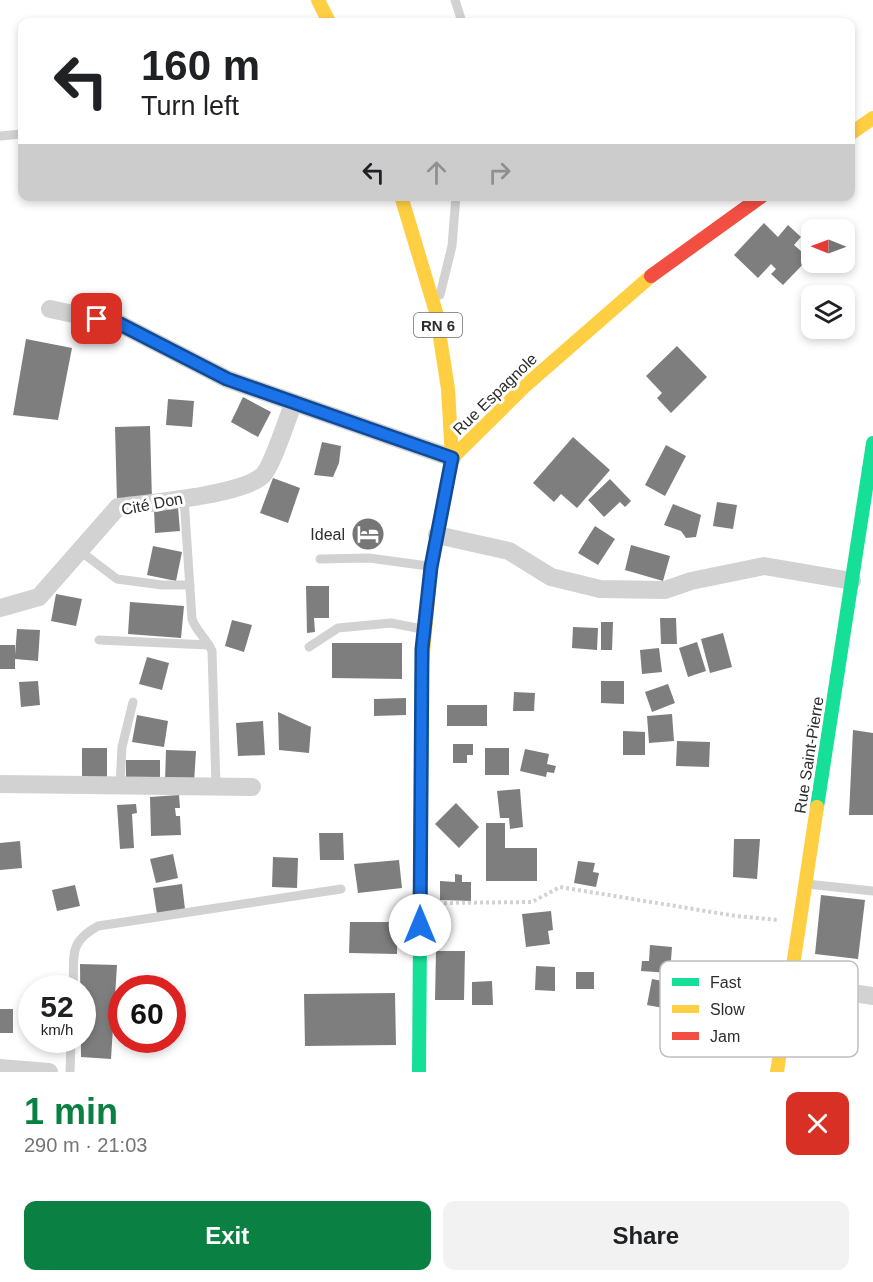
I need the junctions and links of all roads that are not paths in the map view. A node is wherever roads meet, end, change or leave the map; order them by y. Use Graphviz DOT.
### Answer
graph roads {
  1 [pos="318,0"];
  2 [pos="455,0"];
  3 [pos="327,18"];
  4 [pos="461,18"];
  5 [pos="873,118"];
  6 [pos="855,131"];
  7 [pos="18,134"];
  8 [pos="0,136"];
  9 [pos="403,201"];
  10 [pos="456,201"];
  11 [pos="755,201"];
  12 [pos="50,309"];
  13 [pos="436,312"];
  14 [pos="293,404"];
  15 [pos="873,443"];
  16 [pos="452,458"];
  17 [pos="870,483"];
  18 [pos="184,498"];
  19 [pos="437,535"];
  20 [pos="80,551"];
  21 [pos="320,559"];
  22 [pos="431,567"];
  23 [pos="852,581"];
  24 [pos="190,585"];
  25 [pos="0,608"];
  26 [pos="424,630"];
  27 [pos="99,640"];
  28 [pos="209,645"];
  29 [pos="309,646"];
  30 [pos="134,702"];
  31 [pos="0,784"];
  32 [pos="120,786"];
  33 [pos="216,786"];
  34 [pos="252,787"];
  35 [pos="806,884"];
  36 [pos="341,890"];
  37 [pos="873,891"];
  38 [pos="794,961"];
  39 [pos="74,975"];
  40 [pos="858,994"];
  41 [pos="873,996"];
  42 [pos="71,1053"];
  43 [pos="779,1057"];
  44 [pos="0,1068"];
  45 [pos="49,1072"];
  46 [pos="70,1072"];
  47 [pos="418,1072"];
  48 [pos="777,1072"];
  1 -- 3 [label="street"];
  2 -- 4 [label="lane"];
  5 -- 6 [label="street"];
  7 -- 8 [label="lane"];
  9 -- 13 [label="street, RN 6"];
  10 -- 13 [label="lane"];
  11 -- 16 [label="street, Rue Espagnole"];
  12 -- 14 [label="street"];
  13 -- 16 [label="street, RN 6"];
  14 -- 16 [label="street"];
  14 -- 18 [label="street, Cité Don"];
  15 -- 17 [label="street, Rue Saint-Pierre"];
  16 -- 19 [label="street, Rue Espagnole / RN 6"];
  17 -- 23 [label="street, Rue Saint-Pierre"];
  18 -- 20 [label="street, Cité Don"];
  18 -- 24 [label="lane"];
  19 -- 22 [label="street, Rue Espagnole / RN 6"];
  19 -- 23 [label="street"];
  20 -- 24 [label="lane"];
  20 -- 25 [label="street, Cité Don"];
  21 -- 22 [label="lane"];
  22 -- 26 [label="street, Rue Espagnole / RN 6"];
  23 -- 35 [label="street, Rue Saint-Pierre"];
  24 -- 28 [label="lane"];
  26 -- 29 [label="lane"];
  26 -- 47 [label="street, Rue Espagnole / RN 6"];
  27 -- 28 [label="lane"];
  28 -- 33 [label="lane"];
  30 -- 32 [label="lane"];
  31 -- 32 [label="street"];
  32 -- 33 [label="street"];
  33 -- 34 [label="street"];
  35 -- 37 [label="lane"];
  35 -- 38 [label="street, Rue Saint-Pierre"];
  36 -- 39 [label="lane"];
  40 -- 41 [label="street"];
  42 -- 46 [label="lane"];
  43 -- 48 [label="street, Rue Saint-Pierre"];
  44 -- 45 [label="street"];
}
